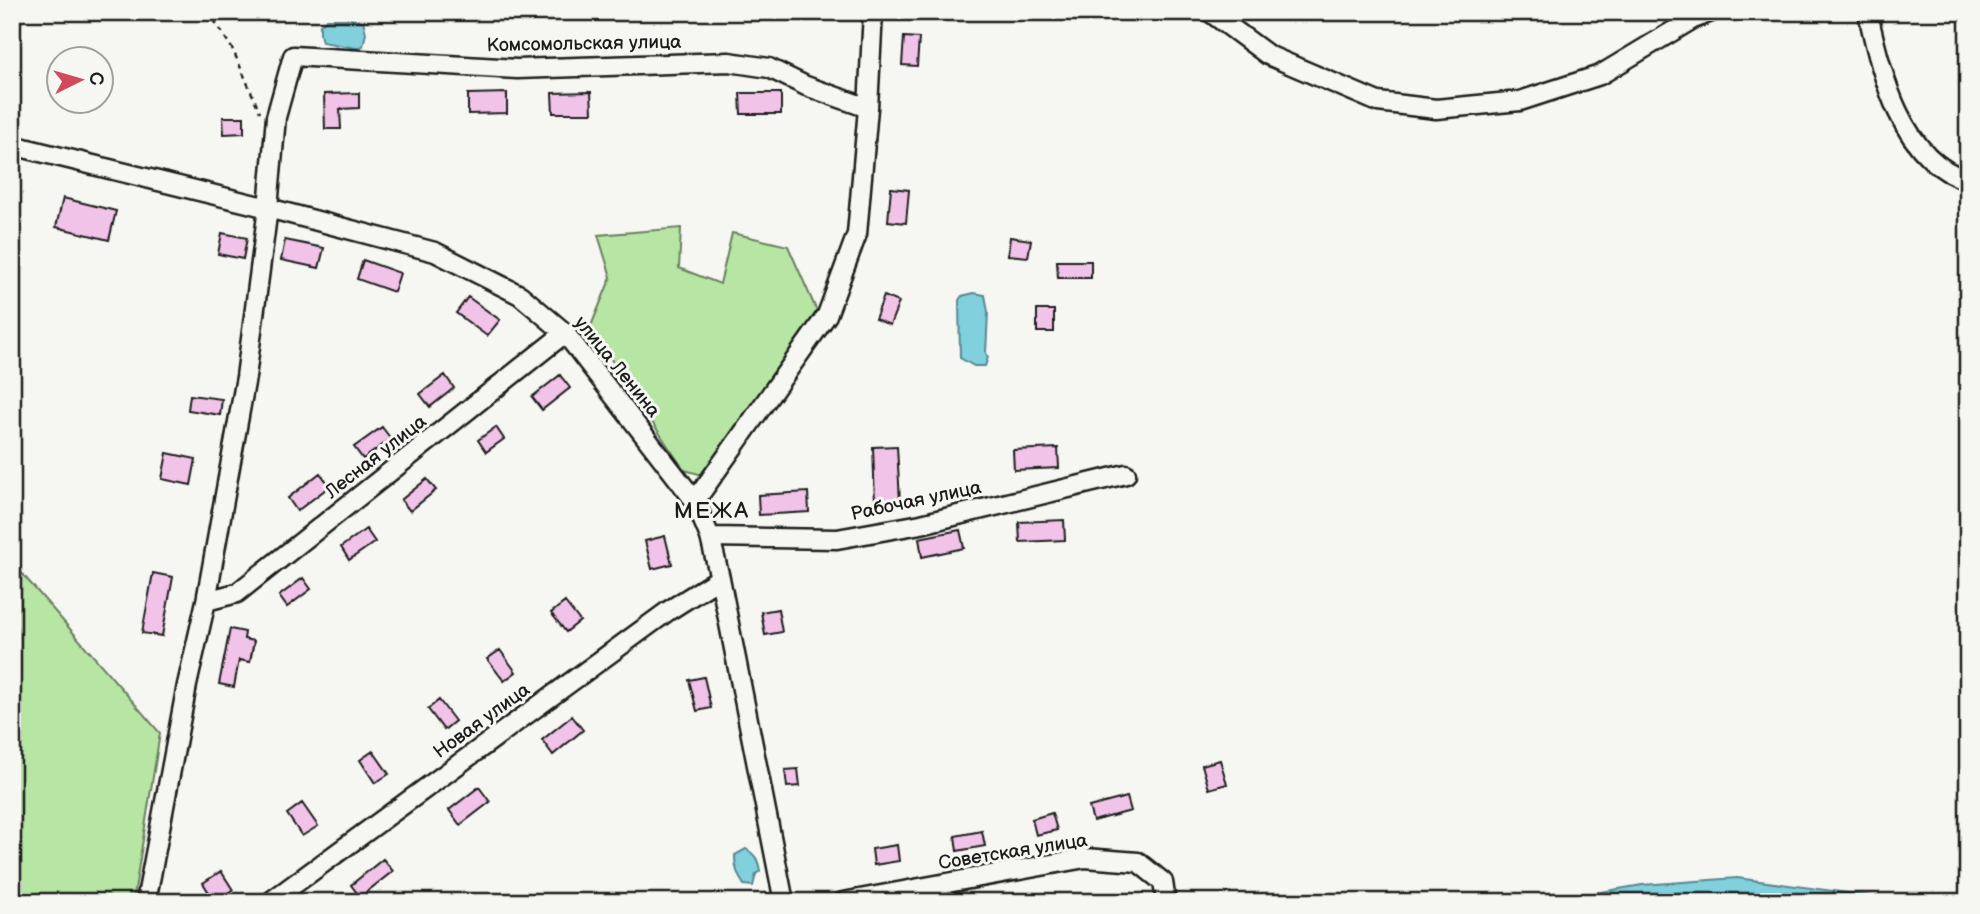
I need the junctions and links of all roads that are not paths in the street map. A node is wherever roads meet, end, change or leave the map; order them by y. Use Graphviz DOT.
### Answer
graph roads {
  1 [pos="873,12"];
  2 [pos="1210,12"];
  3 [pos="1711,12"];
  4 [pos="1868,12"];
  5 [pos="868,108"];
  6 [pos="12,145"];
  7 [pos="1968,180"];
  8 [pos="268,208"];
  9 [pos="565,333"];
  10 [pos="1126,474"];
  11 [pos="695,501"];
  12 [pos="710,537"];
  13 [pos="720,578"];
  14 [pos="206,601"];
  15 [pos="146,902"];
  16 [pos="270,902"];
  17 [pos="784,902"];
  18 [pos="843,902"];
  19 [pos="1166,902"];
  1 -- 5 [label="street"];
  2 -- 3 [label="street"];
  4 -- 7 [label="street"];
  5 -- 8 [label="street, Комсомольская улица"];
  5 -- 11 [label="street"];
  6 -- 8 [label="street, улица Ленина"];
  8 -- 9 [label="street, улица Ленина"];
  8 -- 14 [label="street"];
  9 -- 11 [label="street, улица Ленина"];
  9 -- 14 [label="street, Лесная улица"];
  10 -- 12 [label="street, Рабочая улица"];
  11 -- 12 [label="street, улица Ленина"];
  12 -- 13 [label="street, улица Ленина"];
  13 -- 16 [label="street, Новая улица"];
  13 -- 17 [label="street, улица Ленина"];
  14 -- 15 [label="street"];
  18 -- 19 [label="street, Советская улица"];
}
